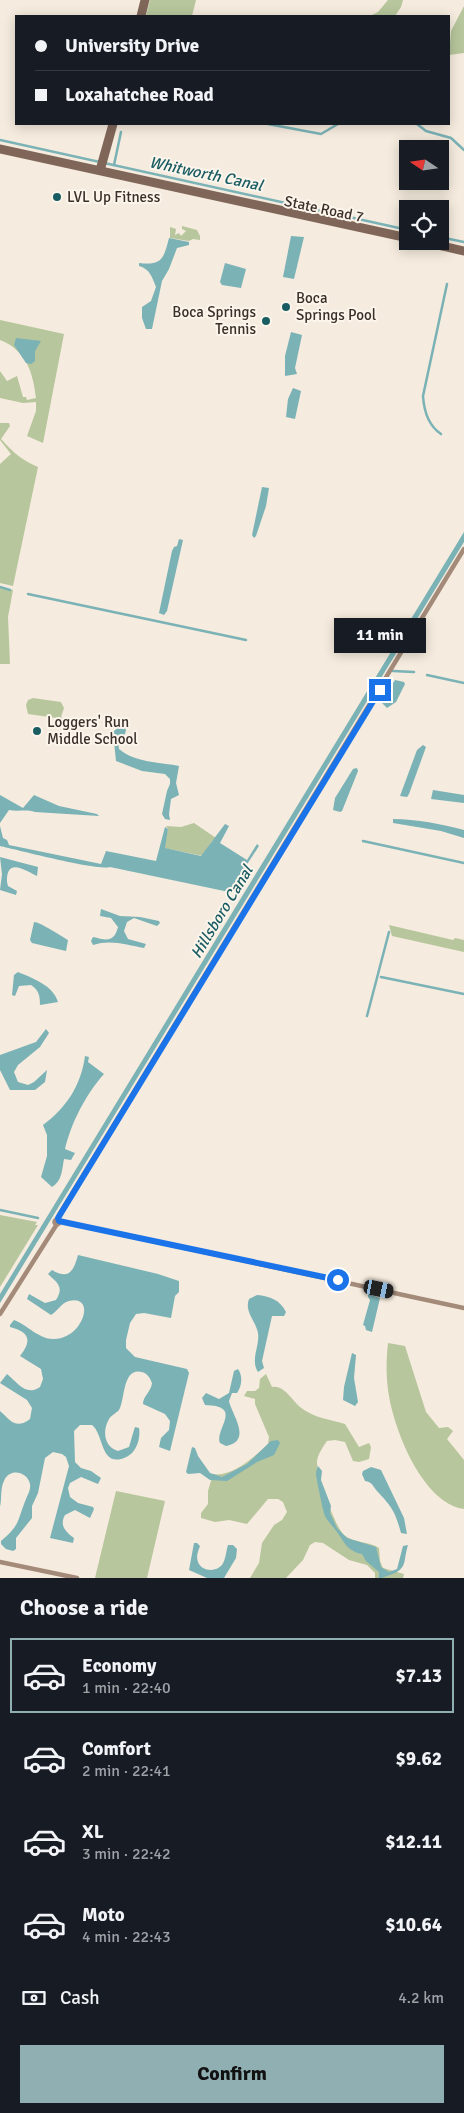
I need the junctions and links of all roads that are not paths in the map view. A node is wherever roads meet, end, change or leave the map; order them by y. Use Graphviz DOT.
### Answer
graph roads {
  1 [pos="143,0"];
  2 [pos="147,0"];
  3 [pos="140,15"];
  4 [pos="143,15"];
  5 [pos="113,125"];
  6 [pos="113,125"];
  7 [pos="0,148"];
  8 [pos="101,168"];
  9 [pos="149,180"];
  10 [pos="140,182"];
  11 [pos="399,234"];
  12 [pos="399,238"];
  13 [pos="449,247"];
  14 [pos="449,248"];
  15 [pos="464,251"];
  16 [pos="464,549"];
  17 [pos="57,1222"];
  18 [pos="464,1307"];
  19 [pos="0,1309"];
  20 [pos="0,1314"];
  21 [pos="0,1563"];
  22 [pos="66,1578"];
  23 [pos="77,1578"];
  1 -- 3 [label="main road"];
  2 -- 4 [label="main road"];
  5 -- 8 [label="main road"];
  6 -- 8 [label="main road"];
  7 -- 8 [label="main road, State Road 7"];
  8 -- 9 [label="main road, State Road 7"];
  8 -- 10 [label="main road, State Road 7"];
  9 -- 10 [label="main road"];
  9 -- 11 [label="main road, State Road 7"];
  10 -- 12 [label="main road, State Road 7"];
  13 -- 15 [label="main road"];
  14 -- 15 [label="main road"];
  16 -- 17 [label="main road"];
  17 -- 18 [label="main road"];
  17 -- 19 [label="main road"];
  17 -- 20 [label="main road"];
  21 -- 22 [label="main road"];
  21 -- 23 [label="main road"];
}
